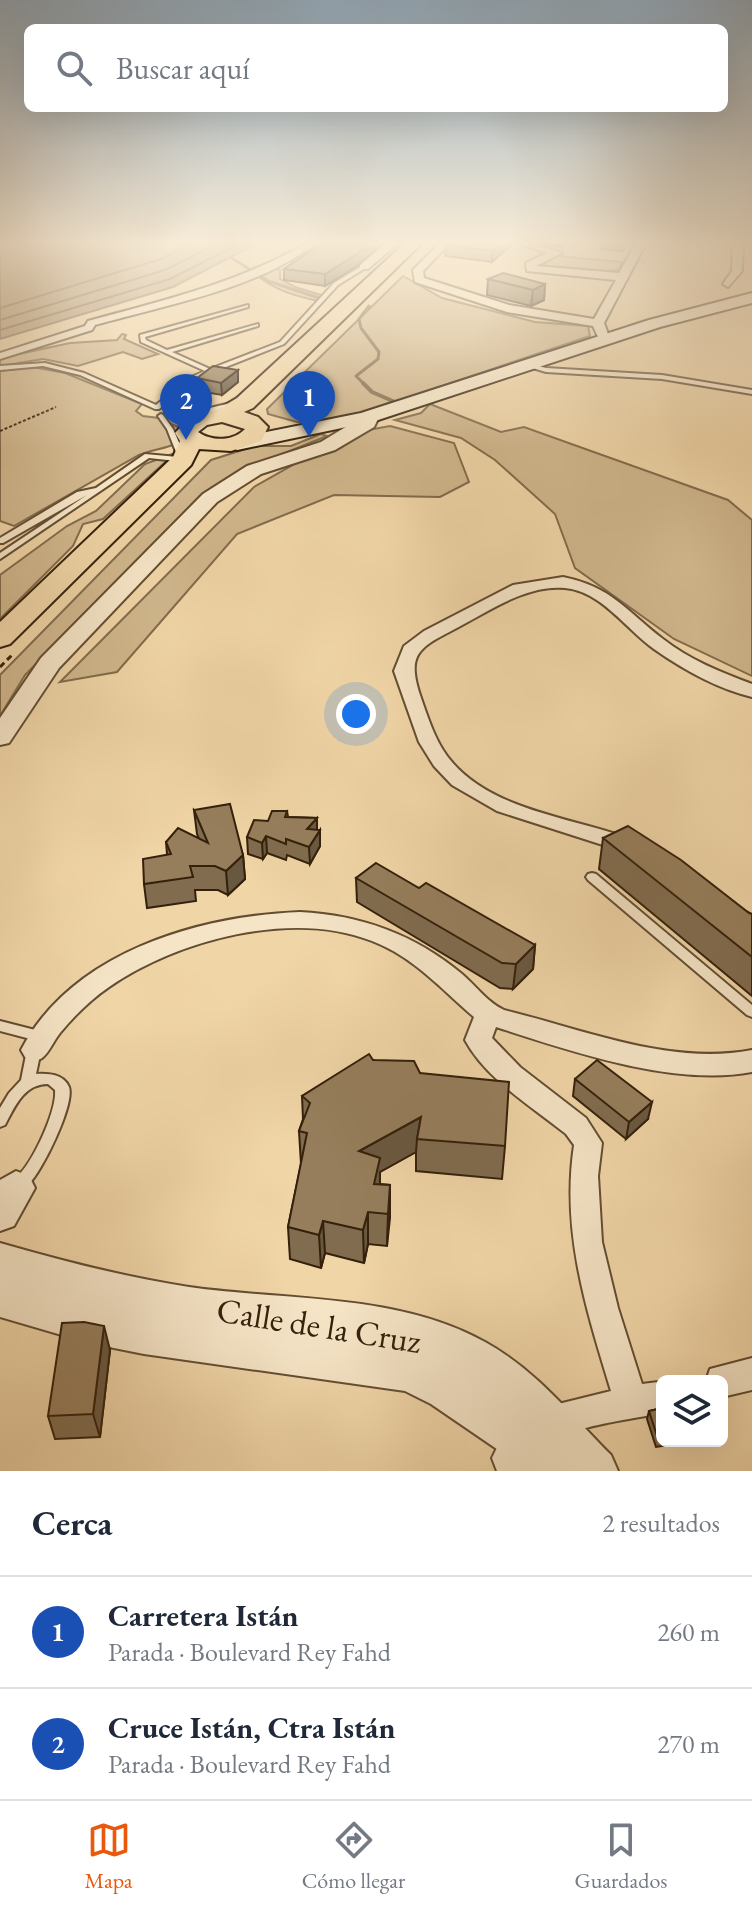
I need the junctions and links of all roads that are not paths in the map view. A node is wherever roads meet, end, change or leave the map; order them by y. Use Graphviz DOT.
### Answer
graph roads {
  1 [pos="135,312"];
  2 [pos="226,312"];
  3 [pos="311,312"];
  4 [pos="349,312"];
  5 [pos="354,312"];
  6 [pos="516,312"];
  7 [pos="610,312"];
  8 [pos="688,312"];
  9 [pos="256,325"];
  10 [pos="603,330"];
  11 [pos="166,352"];
  12 [pos="0,356"];
  13 [pos="528,365"];
  14 [pos="0,368"];
  15 [pos="209,371"];
  16 [pos="752,392"];
  17 [pos="253,413"];
  18 [pos="334,433"];
  19 [pos="233,444"];
  20 [pos="187,450"];
  21 [pos="96,489"];
  22 [pos="0,541"];
  23 [pos="0,557"];
  24 [pos="35,604"];
  25 [pos="0,623"];
  26 [pos="0,638"];
  27 [pos="0,654"];
  28 [pos="752,691"];
  29 [pos="0,737"];
  30 [pos="655,861"];
  31 [pos="592,877"];
  32 [pos="752,1012"];
  33 [pos="488,1014"];
  34 [pos="0,1026"];
  35 [pos="38,1043"];
  36 [pos="752,1061"];
  37 [pos="28,1081"];
  38 [pos="0,1121"];
  39 [pos="5,1198"];
  40 [pos="0,1261"];
  41 [pos="0,1280"];
  42 [pos="0,1298"];
  43 [pos="55,1314"];
  44 [pos="752,1374"];
  45 [pos="728,1380"];
  46 [pos="647,1400"];
  47 [pos="526,1444"];
  48 [pos="568,1471"];
  49 [pos="595,1471"];
  1 -- 12 [label="street"];
  2 -- 11 [label="lane"];
  3 -- 15 [label="lane"];
  4 -- 17 [label="main road"];
  5 -- 17 [label="main road"];
  6 -- 10 [label="street"];
  7 -- 10 [label="street"];
  8 -- 10 [label="main road"];
  9 -- 11 [label="lane"];
  10 -- 13 [label="main road"];
  11 -- 15 [label="lane"];
  13 -- 16 [label="lane"];
  13 -- 18 [label="main road"];
  14 -- 15 [label="lane"];
  17 -- 18 [label="main road"];
  17 -- 19 [label="main road"];
  17 -- 20 [label="main road"];
  17 -- 20 [label="lane"];
  18 -- 19 [label="main road"];
  18 -- 29 [label="street"];
  19 -- 20 [label="main road"];
  19 -- 27 [label="main road"];
  20 -- 21 [label="lane"];
  20 -- 24 [label="main road"];
  21 -- 22 [label="lane"];
  21 -- 23 [label="lane"];
  24 -- 25 [label="street"];
  24 -- 26 [label="main road"];
  28 -- 30 [label="street"];
  31 -- 32 [label="lane"];
  33 -- 35 [label="street"];
  33 -- 36 [label="street"];
  33 -- 46 [label="street"];
  34 -- 35 [label="lane"];
  35 -- 37 [label="lane"];
  37 -- 38 [label="lane"];
  37 -- 39 [label="lane"];
  40 -- 47 [label="street, Calle de la Cruz"];
  41 -- 43 [label="street"];
  42 -- 43 [label="street, Calle de la Cruz"];
  43 -- 47 [label="street, Calle de la Cruz"];
  44 -- 45 [label="street"];
  46 -- 47 [label="street"];
  47 -- 48 [label="street, Calle de la Cruz"];
  47 -- 49 [label="street, Calle de la Cruz"];
}
